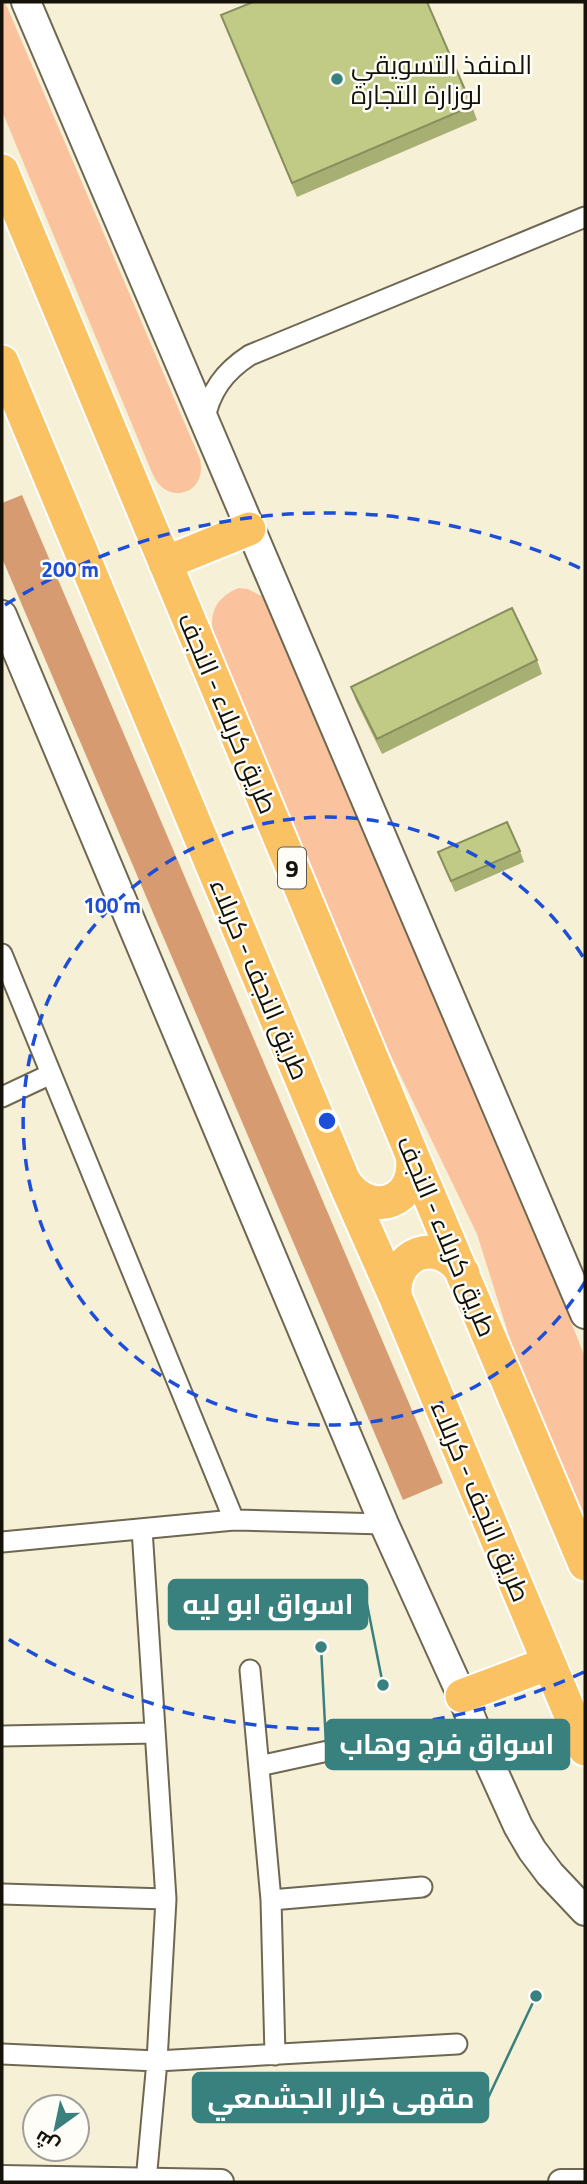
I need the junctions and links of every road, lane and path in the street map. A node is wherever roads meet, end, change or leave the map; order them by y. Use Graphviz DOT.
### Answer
graph roads {
  1 [pos="26,2"];
  2 [pos="2,171"];
  3 [pos="585,217"];
  4 [pos="3,367"];
  5 [pos="204,423"];
  6 [pos="249,529"];
  7 [pos="165,563"];
  8 [pos="2,615"];
  9 [pos="2,954"];
  10 [pos="51,1074"];
  11 [pos="2,1097"];
  12 [pos="412,1154"];
  13 [pos="344,1181"];
  14 [pos="463,1273"];
  15 [pos="395,1296"];
  16 [pos="585,1314"];
  17 [pos="234,1520"];
  18 [pos="384,1524"];
  19 [pos="142,1529"];
  20 [pos="4,1536"];
  21 [pos="585,1564"];
  22 [pos="549,1663"];
  23 [pos="250,1670"];
  24 [pos="462,1696"];
  25 [pos="155,1733"];
  26 [pos="2,1736"];
  27 [pos="360,1744"];
  28 [pos="585,1749"];
  29 [pos="259,1766"];
  30 [pos="422,1887"];
  31 [pos="2,1894"];
  32 [pos="166,1899"];
  33 [pos="271,1900"];
  34 [pos="585,1911"];
  35 [pos="457,2044"];
  36 [pos="2,2054"];
  37 [pos="275,2055"];
  38 [pos="157,2061"];
  39 [pos="2,2178"];
  40 [pos="146,2181"];
  41 [pos="221,2182"];
  42 [pos="561,2182"];
  43 [pos="585,2182"];
  1 -- 5 [label="main road"];
  2 -- 7 [label="highway, طريق كربلاء - النجف / 9"];
  3 -- 5 [label="street"];
  4 -- 13 [label="highway, طريق النجف - كربلاء"];
  5 -- 6 [label="main road"];
  6 -- 7 [label="highway"];
  6 -- 16 [label="main road"];
  7 -- 12 [label="highway, طريق كربلاء - النجف / 9"];
  8 -- 18 [label="main road"];
  9 -- 10 [label="street"];
  10 -- 11 [label="street"];
  10 -- 17 [label="street"];
  12 -- 13 [label="highway"];
  12 -- 14 [label="highway, طريق كربلاء - النجف / 9"];
  13 -- 15 [label="highway, طريق النجف - كربلاء"];
  14 -- 15 [label="highway"];
  14 -- 21 [label="highway, طريق كربلاء - النجف / 9"];
  15 -- 22 [label="highway, طريق النجف - كربلاء"];
  17 -- 18 [label="street"];
  17 -- 19 [label="street"];
  18 -- 24 [label="main road"];
  19 -- 20 [label="street"];
  19 -- 25 [label="street"];
  22 -- 24 [label="highway"];
  22 -- 28 [label="highway, طريق النجف - كربلاء"];
  23 -- 29 [label="street"];
  24 -- 34 [label="main road"];
  25 -- 26 [label="street"];
  25 -- 32 [label="street"];
  27 -- 29 [label="street"];
  29 -- 33 [label="street"];
  30 -- 33 [label="street"];
  31 -- 32 [label="street"];
  32 -- 38 [label="street"];
  33 -- 37 [label="street"];
  35 -- 37 [label="street"];
  36 -- 38 [label="street"];
  37 -- 38 [label="street"];
  38 -- 40 [label="street"];
  39 -- 40 [label="street"];
  40 -- 41 [label="street"];
  42 -- 43 [label="street"];
}
